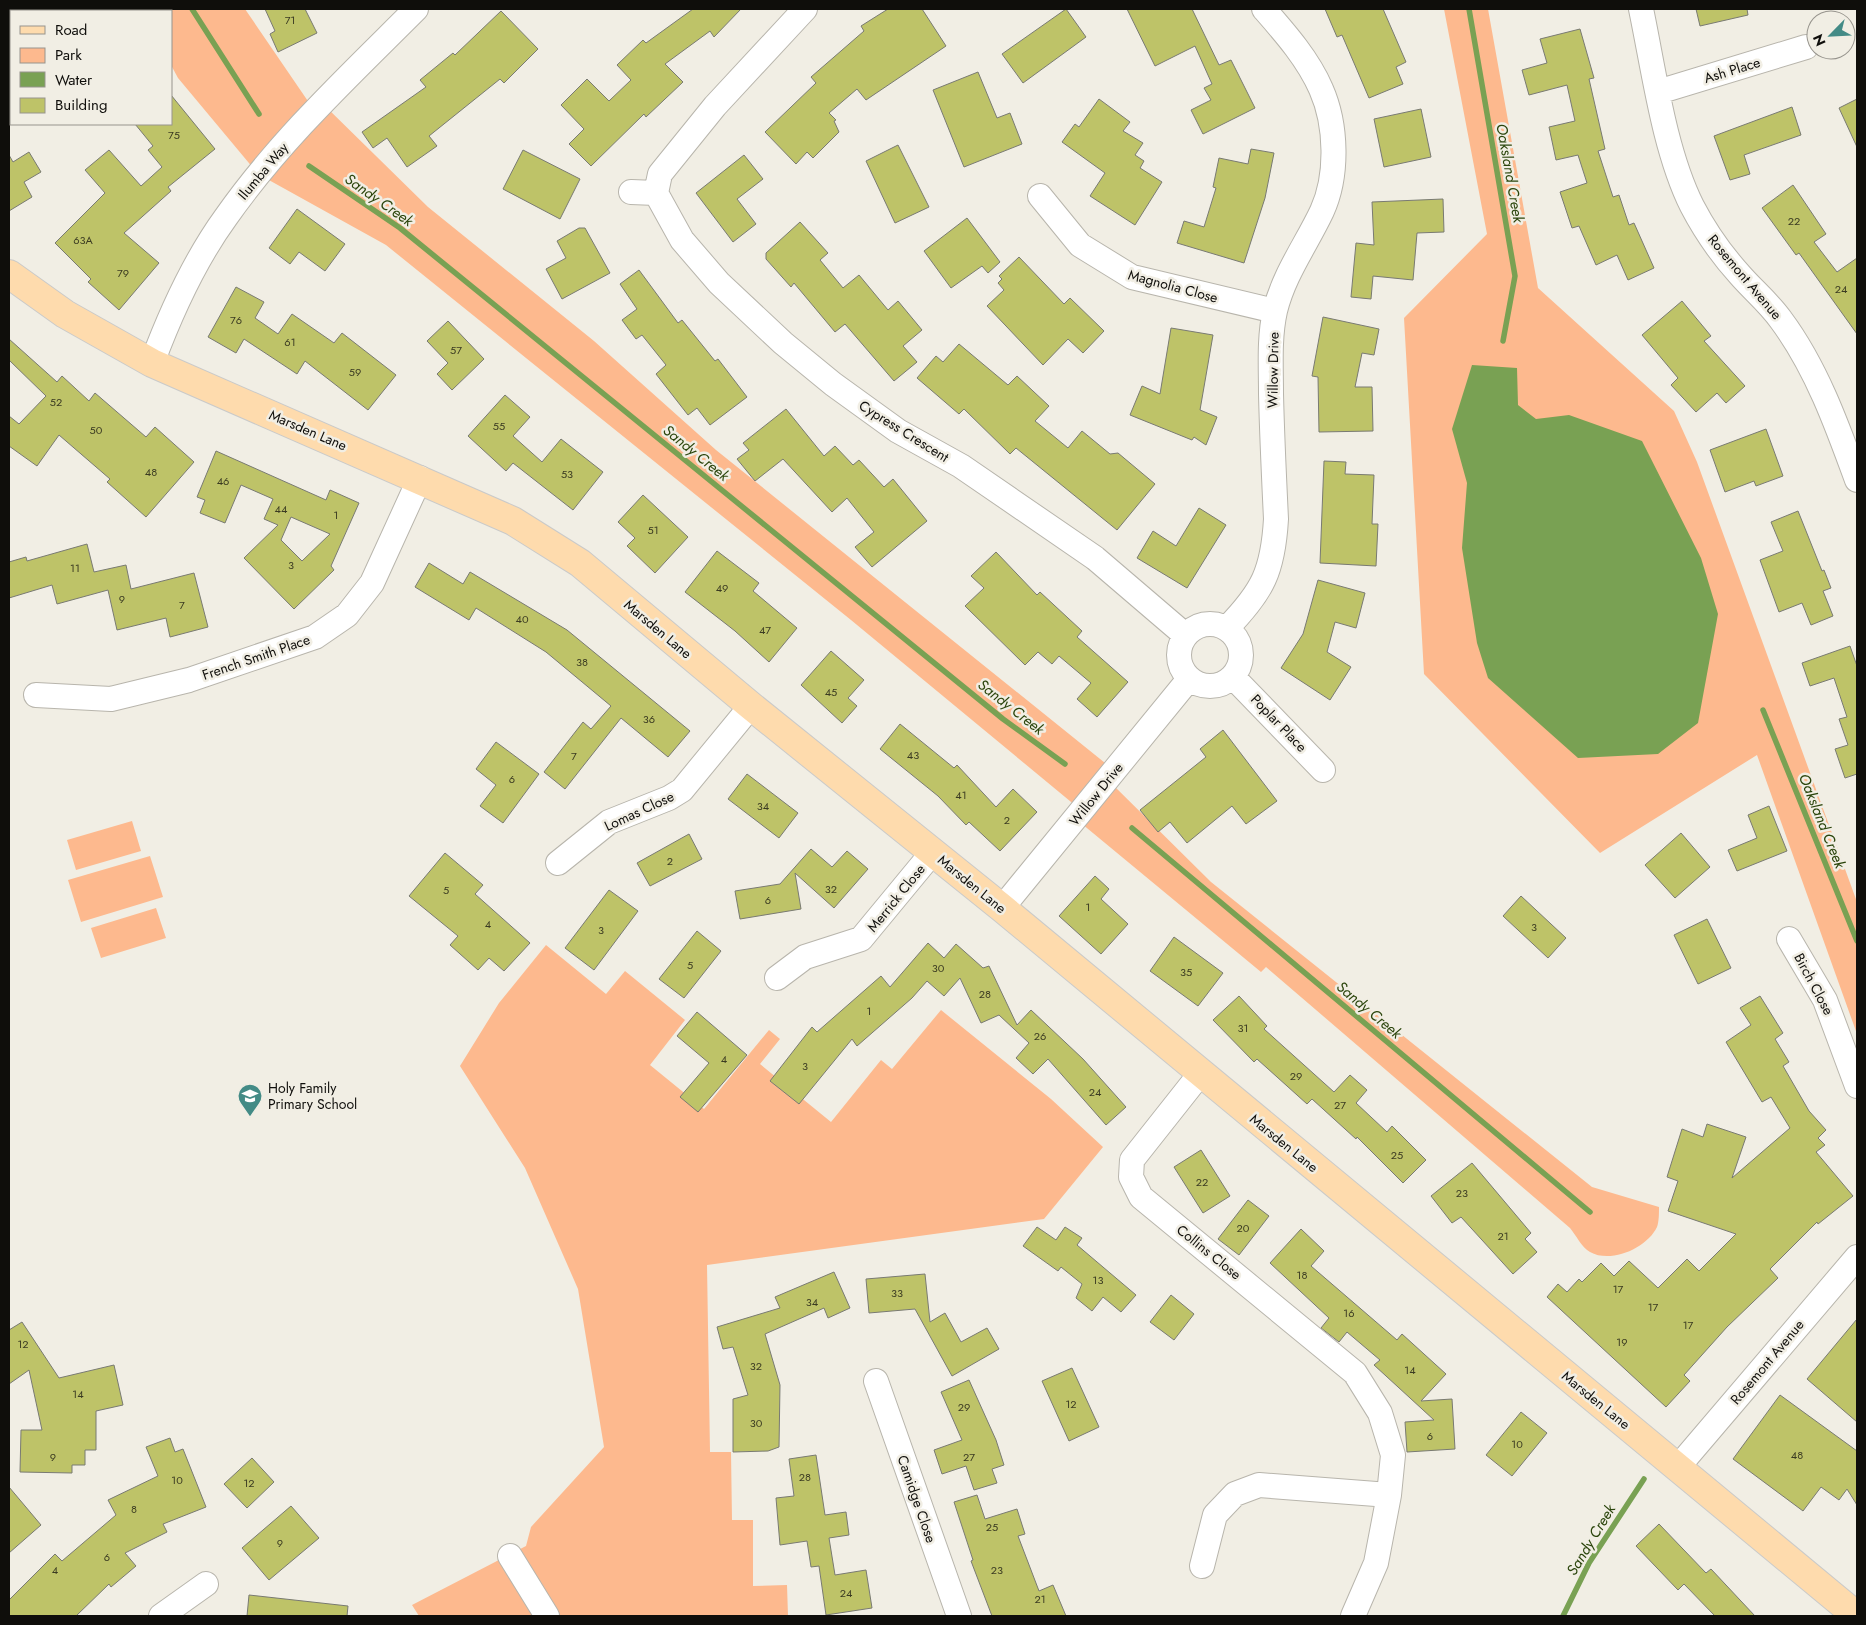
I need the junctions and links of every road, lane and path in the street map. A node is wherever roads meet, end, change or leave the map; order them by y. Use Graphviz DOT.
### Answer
graph roads {
  1 [pos="416,9"];
  2 [pos="805,9"];
  3 [pos="1264,9"];
  4 [pos="1641,9"];
  5 [pos="1806,47"];
  6 [pos="1658,92"];
  7 [pos="631,192"];
  8 [pos="656,193"];
  9 [pos="1040,196"];
  10 [pos="9,274"];
  11 [pos="1275,311"];
  12 [pos="152,363"];
  13 [pos="420,478"];
  14 [pos="1857,480"];
  15 [pos="1227,628"];
  16 [pos="1185,635"];
  17 [pos="1233,677"];
  18 [pos="1189,679"];
  19 [pos="36,695"];
  20 [pos="750,706"];
  21 [pos="1323,770"];
  22 [pos="932,852"];
  23 [pos="558,863"];
  24 [pos="1002,908"];
  25 [pos="1789,939"];
  26 [pos="776,978"];
  27 [pos="1200,1074"];
  28 [pos="1857,1086"];
  29 [pos="1857,1257"];
  30 [pos="876,1381"];
  31 [pos="1678,1468"];
  32 [pos="1390,1494"];
  33 [pos="510,1556"];
  34 [pos="1202,1566"];
  35 [pos="206,1584"];
  36 [pos="161,1616"];
  37 [pos="547,1616"];
  38 [pos="959,1616"];
  39 [pos="1353,1616"];
  40 [pos="1857,1616"];
  1 -- 12 [label="street, Ilumba Way"];
  2 -- 8 [label="street"];
  3 -- 11 [label="street, Willow Drive"];
  4 -- 6 [label="street, Rosemont Avenue"];
  5 -- 6 [label="street, Ash Place"];
  6 -- 14 [label="street, Rosemont Avenue"];
  7 -- 8 [label="street"];
  8 -- 16 [label="street, Cypress Crescent"];
  9 -- 11 [label="street, Magnolia Close"];
  10 -- 12 [label="main road, Marsden Lane"];
  11 -- 15 [label="street, Willow Drive"];
  12 -- 13 [label="main road, Marsden Lane"];
  13 -- 19 [label="street, French Smith Place"];
  13 -- 20 [label="main road, Marsden Lane"];
  15 -- 16 [label="street"];
  15 -- 17 [label="street"];
  16 -- 18 [label="street"];
  17 -- 18 [label="street"];
  17 -- 21 [label="street, Poplar Place"];
  18 -- 24 [label="street, Willow Drive"];
  20 -- 22 [label="main road, Marsden Lane"];
  20 -- 23 [label="street, Lomas Close"];
  22 -- 24 [label="main road, Marsden Lane"];
  22 -- 26 [label="street, Merrick Close"];
  24 -- 27 [label="main road, Marsden Lane"];
  25 -- 28 [label="street, Birch Close"];
  27 -- 31 [label="main road, Marsden Lane"];
  27 -- 32 [label="street, Collins Close"];
  29 -- 31 [label="street, Rosemont Avenue"];
  30 -- 38 [label="street, Camidge Close"];
  31 -- 40 [label="main road, Marsden Lane"];
  32 -- 34 [label="street"];
  32 -- 39 [label="street, Collins Close"];
  33 -- 37 [label="street"];
  35 -- 36 [label="street"];
}
